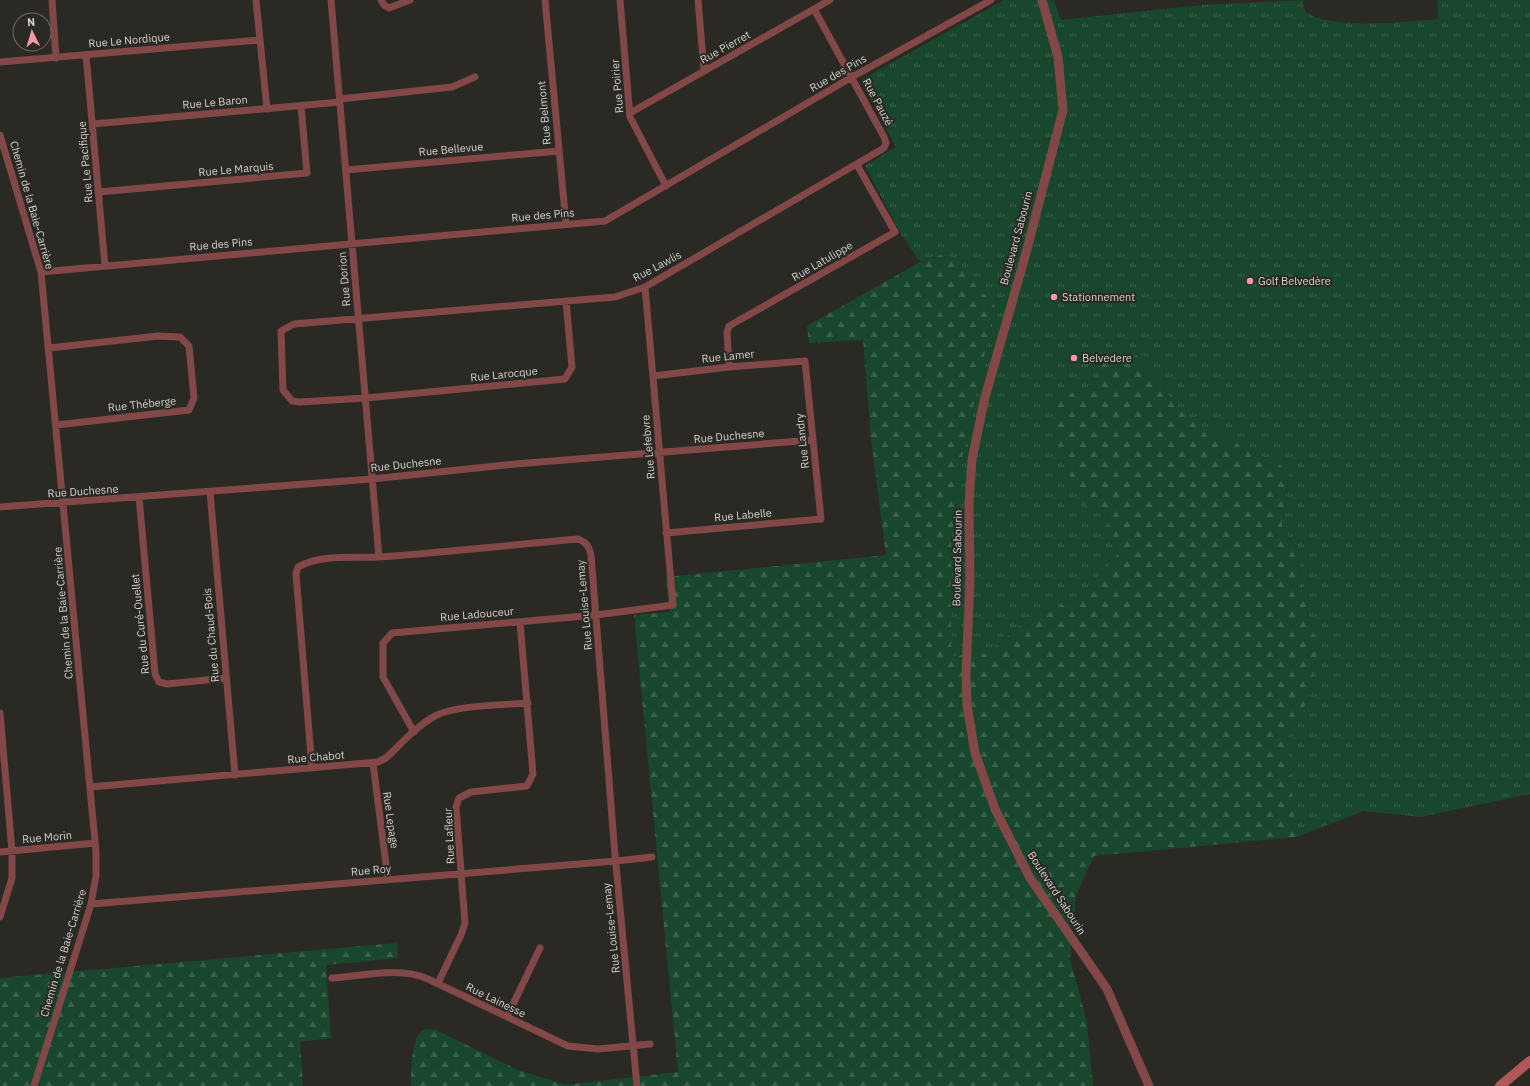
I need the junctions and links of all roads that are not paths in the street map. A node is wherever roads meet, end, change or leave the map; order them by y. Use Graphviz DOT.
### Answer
graph roads {
  1 [pos="52,0"];
  2 [pos="256,0"];
  3 [pos="331,0"];
  4 [pos="381,0"];
  5 [pos="410,0"];
  6 [pos="545,0"];
  7 [pos="620,0"];
  8 [pos="698,0"];
  9 [pos="830,0"];
  10 [pos="991,0"];
  11 [pos="1042,0"];
  12 [pos="814,9"];
  13 [pos="260,40"];
  14 [pos="86,55"];
  15 [pos="56,58"];
  16 [pos="0,62"];
  17 [pos="704,71"];
  18 [pos="475,77"];
  19 [pos="852,77"];
  20 [pos="340,100"];
  21 [pos="301,106"];
  22 [pos="267,109"];
  23 [pos="630,114"];
  24 [pos="93,124"];
  25 [pos="0,135"];
  26 [pos="886,143"];
  27 [pos="558,151"];
  28 [pos="857,164"];
  29 [pos="346,170"];
  30 [pos="666,186"];
  31 [pos="99,192"];
  32 [pos="566,224"];
  33 [pos="352,243"];
  34 [pos="105,266"];
  35 [pos="41,272"];
  36 [pos="645,287"];
  37 [pos="566,301"];
  38 [pos="358,318"];
  39 [pos="49,348"];
  40 [pos="805,361"];
  41 [pos="729,367"];
  42 [pos="653,376"];
  43 [pos="366,398"];
  44 [pos="56,425"];
  45 [pos="814,440"];
  46 [pos="659,453"];
  47 [pos="372,479"];
  48 [pos="210,492"];
  49 [pos="139,497"];
  50 [pos="64,504"];
  51 [pos="0,507"];
  52 [pos="821,519"];
  53 [pos="666,533"];
  54 [pos="379,556"];
  55 [pos="673,605"];
  56 [pos="596,615"];
  57 [pos="520,622"];
  58 [pos="226,678"];
  59 [pos="528,702"];
  60 [pos="0,713"];
  61 [pos="414,732"];
  62 [pos="373,763"];
  63 [pos="312,768"];
  64 [pos="235,775"];
  65 [pos="90,787"];
  66 [pos="95,843"];
  67 [pos="12,851"];
  68 [pos="0,852"];
  69 [pos="652,856"];
  70 [pos="616,861"];
  71 [pos="462,874"];
  72 [pos="388,880"];
  73 [pos="92,904"];
  74 [pos="0,917"];
  75 [pos="540,948"];
  76 [pos="332,978"];
  77 [pos="438,983"];
  78 [pos="507,1017"];
  79 [pos="650,1044"];
  80 [pos="633,1046"];
  81 [pos="1530,1061"];
  82 [pos="34,1086"];
  83 [pos="637,1086"];
  84 [pos="1149,1086"];
  85 [pos="1500,1086"];
  1 -- 15 [label="street"];
  2 -- 13 [label="street"];
  3 -- 20 [label="street, Rue Dorion"];
  4 -- 5 [label="street"];
  6 -- 27 [label="street, Rue Belmont"];
  7 -- 23 [label="street, Rue Poirier"];
  8 -- 17 [label="street"];
  9 -- 12 [label="street, Rue Pierret"];
  10 -- 19 [label="street, Rue des Pins"];
  11 -- 84 [label="street, Boulevard Sabourin"];
  12 -- 17 [label="street, Rue Pierret"];
  12 -- 19 [label="street, Rue Pauzé"];
  13 -- 14 [label="street, Rue Le Nordique"];
  13 -- 22 [label="street"];
  14 -- 15 [label="street, Rue Le Nordique"];
  14 -- 24 [label="street, Rue Le Pacifique"];
  15 -- 16 [label="street, Rue Le Nordique"];
  17 -- 23 [label="street, Rue Pierret"];
  18 -- 20 [label="street, Rue Le Baron"];
  19 -- 26 [label="street, Rue Pauzé"];
  19 -- 30 [label="street, Rue des Pins"];
  20 -- 21 [label="street, Rue Le Baron"];
  20 -- 29 [label="street, Rue Dorion"];
  21 -- 22 [label="street, Rue Le Baron"];
  21 -- 31 [label="street, Rue Le Marquis"];
  22 -- 24 [label="street, Rue Le Baron"];
  23 -- 30 [label="street, Rue Poirier"];
  24 -- 31 [label="street, Rue Le Pacifique"];
  25 -- 35 [label="street, Chemin de la Baie-Carrière"];
  26 -- 28 [label="street, Rue Lawlis"];
  27 -- 29 [label="street, Rue Bellevue"];
  27 -- 32 [label="street, Rue Belmont"];
  28 -- 36 [label="street, Rue Lawlis"];
  28 -- 41 [label="street, Rue Latulippe"];
  29 -- 33 [label="street, Rue Dorion"];
  30 -- 32 [label="street, Rue des Pins"];
  31 -- 34 [label="street, Rue Le Pacifique"];
  32 -- 33 [label="street, Rue des Pins"];
  33 -- 34 [label="street, Rue des Pins"];
  33 -- 38 [label="street, Rue Dorion"];
  34 -- 35 [label="street, Rue des Pins"];
  35 -- 39 [label="street, Chemin de la Baie-Carrière"];
  36 -- 37 [label="street, Rue Lawlis"];
  36 -- 42 [label="street, Rue Lefebvre"];
  37 -- 38 [label="street, Rue Lawlis"];
  37 -- 43 [label="street, Rue Larocque"];
  38 -- 43 [label="street, Rue Dorion"];
  38 -- 43 [label="street, Rue Lawlis"];
  39 -- 44 [label="street, Chemin de la Baie-Carrière"];
  39 -- 44 [label="street, Rue Théberge"];
  40 -- 41 [label="street, Rue Lamer"];
  40 -- 45 [label="street, Rue Landry"];
  41 -- 42 [label="street, Rue Lamer"];
  42 -- 46 [label="street, Rue Lefebvre"];
  43 -- 47 [label="street, Rue Dorion"];
  44 -- 50 [label="street, Chemin de la Baie-Carrière"];
  45 -- 46 [label="street, Rue Duchesne"];
  45 -- 52 [label="street, Rue Landry"];
  46 -- 47 [label="street, Rue Duchesne"];
  46 -- 53 [label="street, Rue Lefebvre"];
  47 -- 48 [label="street, Rue Duchesne"];
  47 -- 54 [label="street, Rue Dorion"];
  48 -- 49 [label="street, Rue Duchesne"];
  48 -- 58 [label="street, Rue du Chaud-Bois"];
  49 -- 50 [label="street, Rue Duchesne"];
  49 -- 58 [label="street, Rue du Curé-Ouellet"];
  50 -- 51 [label="street, Rue Duchesne"];
  50 -- 65 [label="street, Chemin de la Baie-Carrière"];
  52 -- 53 [label="street, Rue Labelle"];
  53 -- 55 [label="street, Rue Lefebvre"];
  54 -- 56 [label="street, Rue Louise-Lemay"];
  54 -- 63 [label="street, Rue Louise-Lemay"];
  55 -- 56 [label="street, Rue Ladouceur"];
  56 -- 57 [label="street, Rue Ladouceur"];
  56 -- 70 [label="street, Rue Louise-Lemay"];
  57 -- 59 [label="street, Rue Lafleur"];
  57 -- 61 [label="street, Rue Ladouceur"];
  58 -- 64 [label="street, Rue du Chaud-Bois"];
  59 -- 61 [label="street, Rue Chabot"];
  59 -- 71 [label="street, Rue Lafleur"];
  60 -- 67 [label="street"];
  61 -- 62 [label="street, Rue Chabot"];
  62 -- 63 [label="street, Rue Chabot"];
  62 -- 72 [label="street, Rue Lepage"];
  63 -- 64 [label="street, Rue Chabot"];
  64 -- 65 [label="street, Rue Chabot"];
  65 -- 66 [label="street, Chemin de la Baie-Carrière"];
  66 -- 67 [label="street, Rue Morin"];
  66 -- 73 [label="street, Chemin de la Baie-Carrière"];
  67 -- 68 [label="street, Rue Morin"];
  67 -- 74 [label="street"];
  69 -- 70 [label="street, Rue Roy"];
  70 -- 71 [label="street, Rue Roy"];
  70 -- 80 [label="street, Rue Louise-Lemay"];
  71 -- 72 [label="street, Rue Roy"];
  71 -- 77 [label="street, Rue Lafleur"];
  72 -- 73 [label="street, Rue Roy"];
  73 -- 82 [label="street, Chemin de la Baie-Carrière"];
  75 -- 78 [label="street"];
  76 -- 77 [label="street, Rue Lainesse"];
  77 -- 78 [label="street, Rue Lainesse"];
  78 -- 80 [label="street, Rue Lainesse"];
  79 -- 80 [label="street, Rue Lainesse"];
  80 -- 83 [label="street, Rue Louise-Lemay"];
  81 -- 85 [label="main road"];
}
